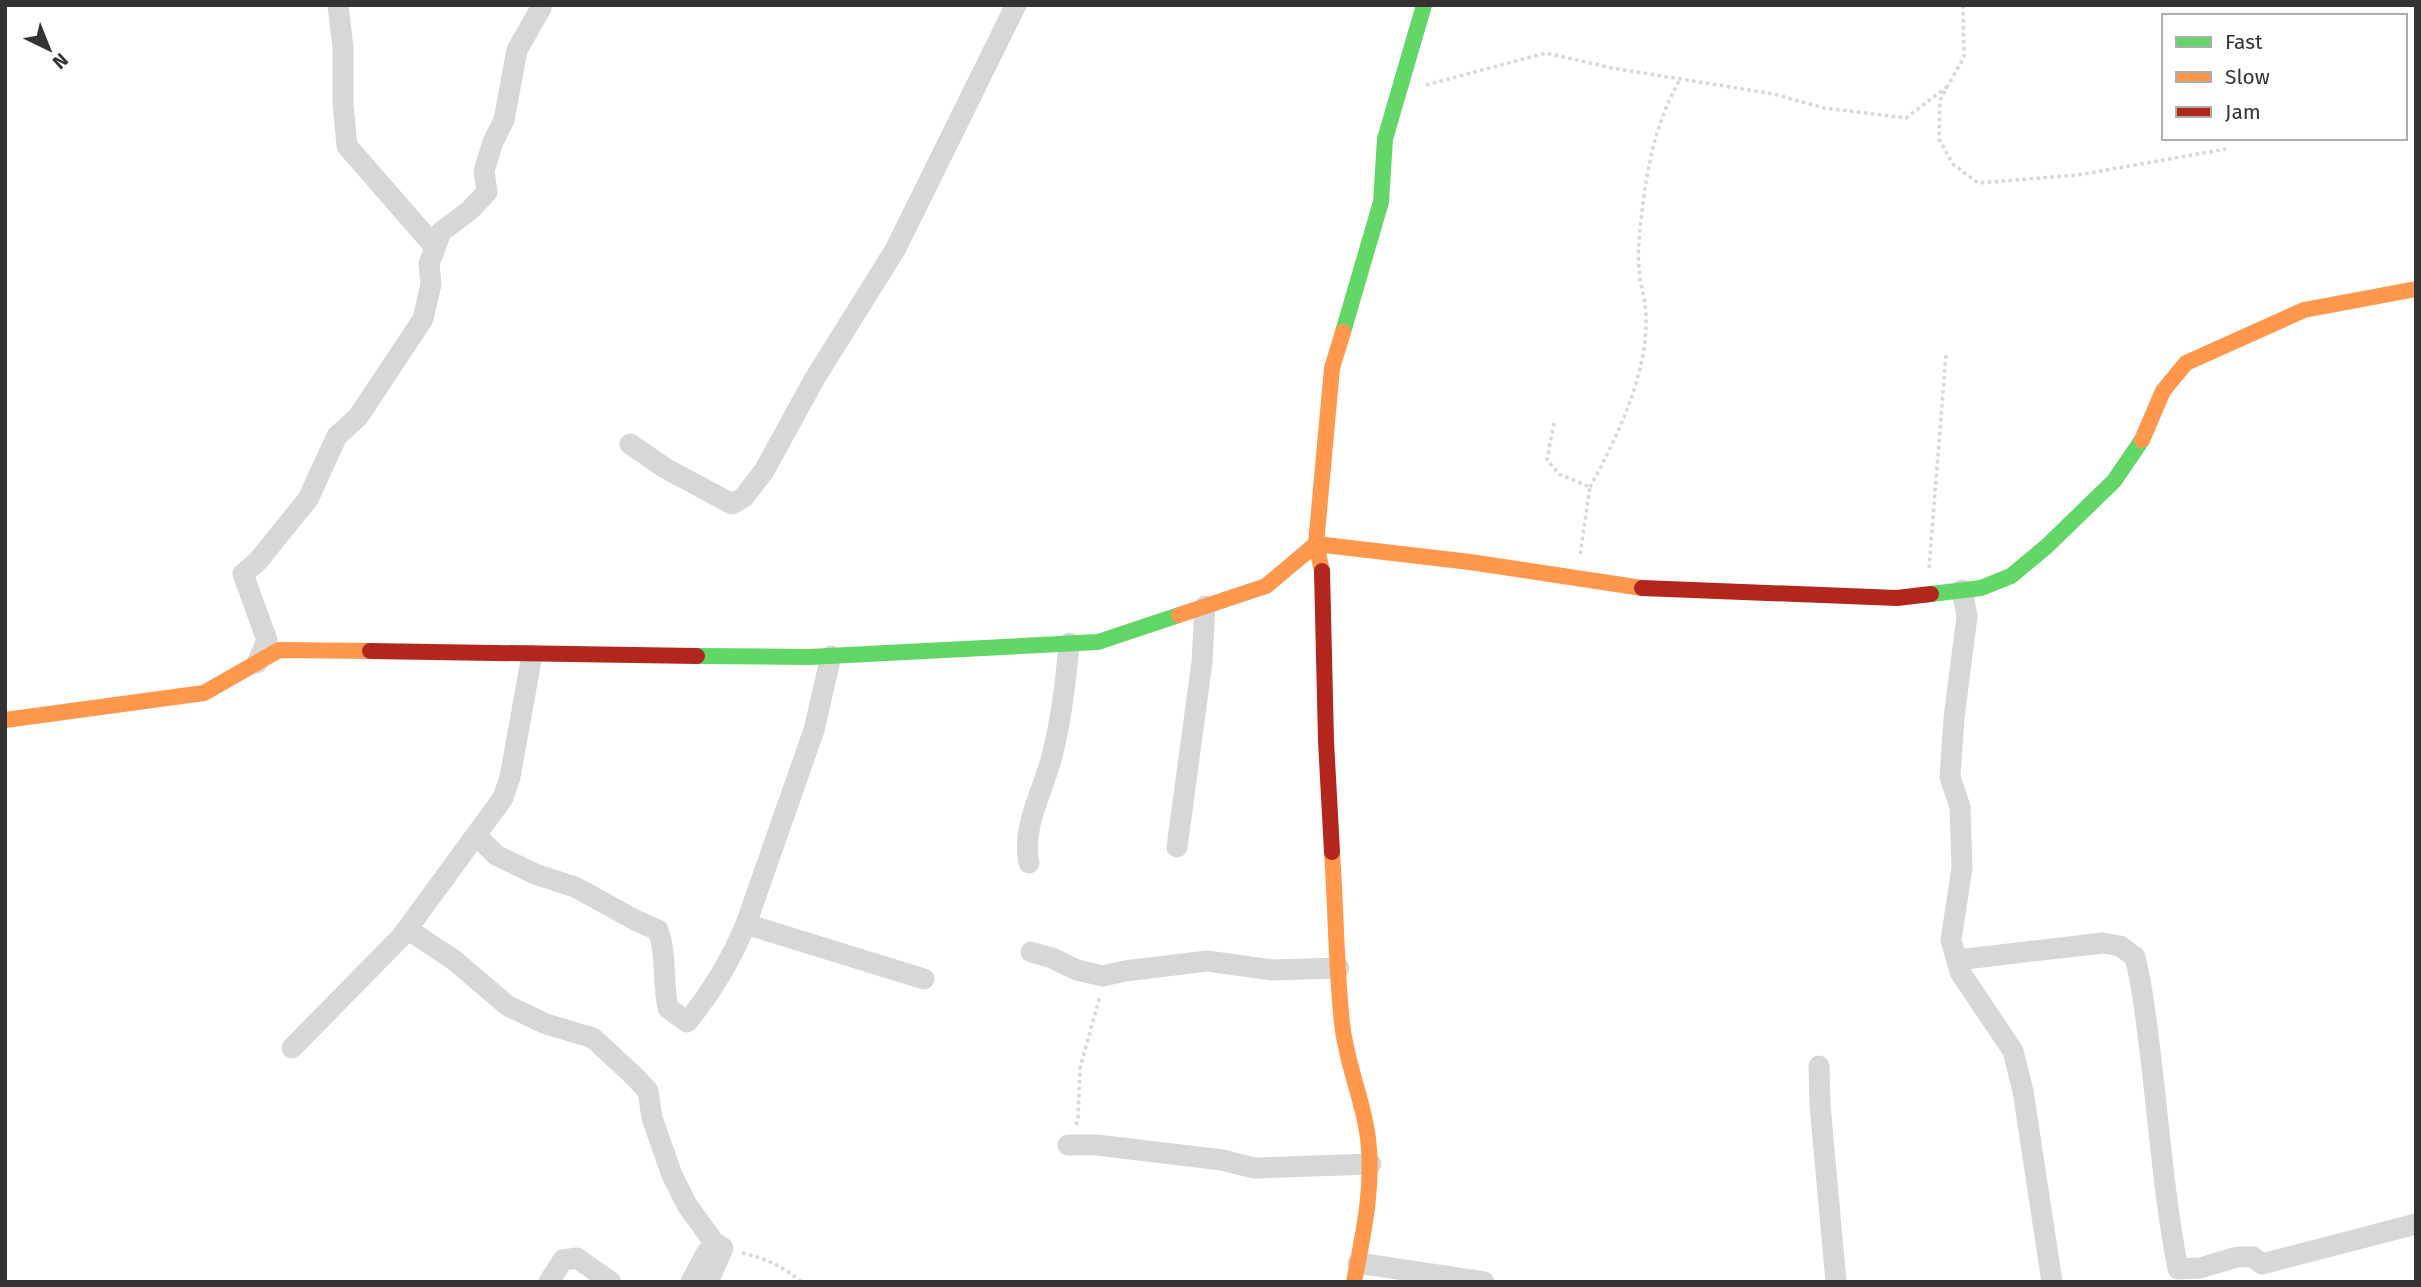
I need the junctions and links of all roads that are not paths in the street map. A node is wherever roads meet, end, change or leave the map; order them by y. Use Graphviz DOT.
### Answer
graph roads {
  1 [pos="338,5"];
  2 [pos="1016,5"];
  3 [pos="1424,5"];
  4 [pos="541,8"];
  5 [pos="435,247"];
  6 [pos="2416,289"];
  7 [pos="630,444"];
  8 [pos="1316,544"];
  9 [pos="1962,590"];
  10 [pos="1205,606"];
  11 [pos="1069,643"];
  12 [pos="532,655"];
  13 [pos="831,656"];
  14 [pos="257,663"];
  15 [pos="5,720"];
  16 [pos="476,835"];
  17 [pos="1177,847"];
  18 [pos="1029,863"];
  19 [pos="746,924"];
  20 [pos="407,929"];
  21 [pos="1031,952"];
  22 [pos="1957,960"];
  23 [pos="1339,968"];
  24 [pos="924,979"];
  25 [pos="292,1048"];
  26 [pos="1819,1066"];
  27 [pos="1068,1145"];
  28 [pos="1371,1164"];
  29 [pos="2416,1224"];
  30 [pos="718,1244"];
  31 [pos="1356,1273"];
  32 [pos="549,1282"];
  33 [pos="611,1282"];
  34 [pos="691,1282"];
  35 [pos="708,1282"];
  36 [pos="1484,1282"];
  37 [pos="1836,1282"];
  38 [pos="2052,1282"];
  1 -- 5 [label="street"];
  2 -- 7 [label="street"];
  3 -- 8 [label="street"];
  4 -- 5 [label="street"];
  5 -- 14 [label="street"];
  6 -- 9 [label="street"];
  8 -- 9 [label="street"];
  8 -- 10 [label="street"];
  8 -- 23 [label="street"];
  9 -- 22 [label="street"];
  10 -- 11 [label="street"];
  10 -- 17 [label="street"];
  11 -- 13 [label="street"];
  11 -- 18 [label="street"];
  12 -- 13 [label="street"];
  12 -- 14 [label="street"];
  12 -- 16 [label="street"];
  13 -- 19 [label="street"];
  14 -- 15 [label="street"];
  16 -- 19 [label="street"];
  16 -- 20 [label="street"];
  19 -- 24 [label="street"];
  20 -- 25 [label="street"];
  20 -- 30 [label="street"];
  21 -- 23 [label="street"];
  22 -- 29 [label="street"];
  22 -- 38 [label="street"];
  23 -- 28 [label="street"];
  26 -- 37 [label="street"];
  27 -- 28 [label="street"];
  28 -- 31 [label="street"];
  30 -- 34 [label="street"];
  30 -- 35 [label="street"];
  31 -- 36 [label="street"];
  32 -- 33 [label="street"];
}
